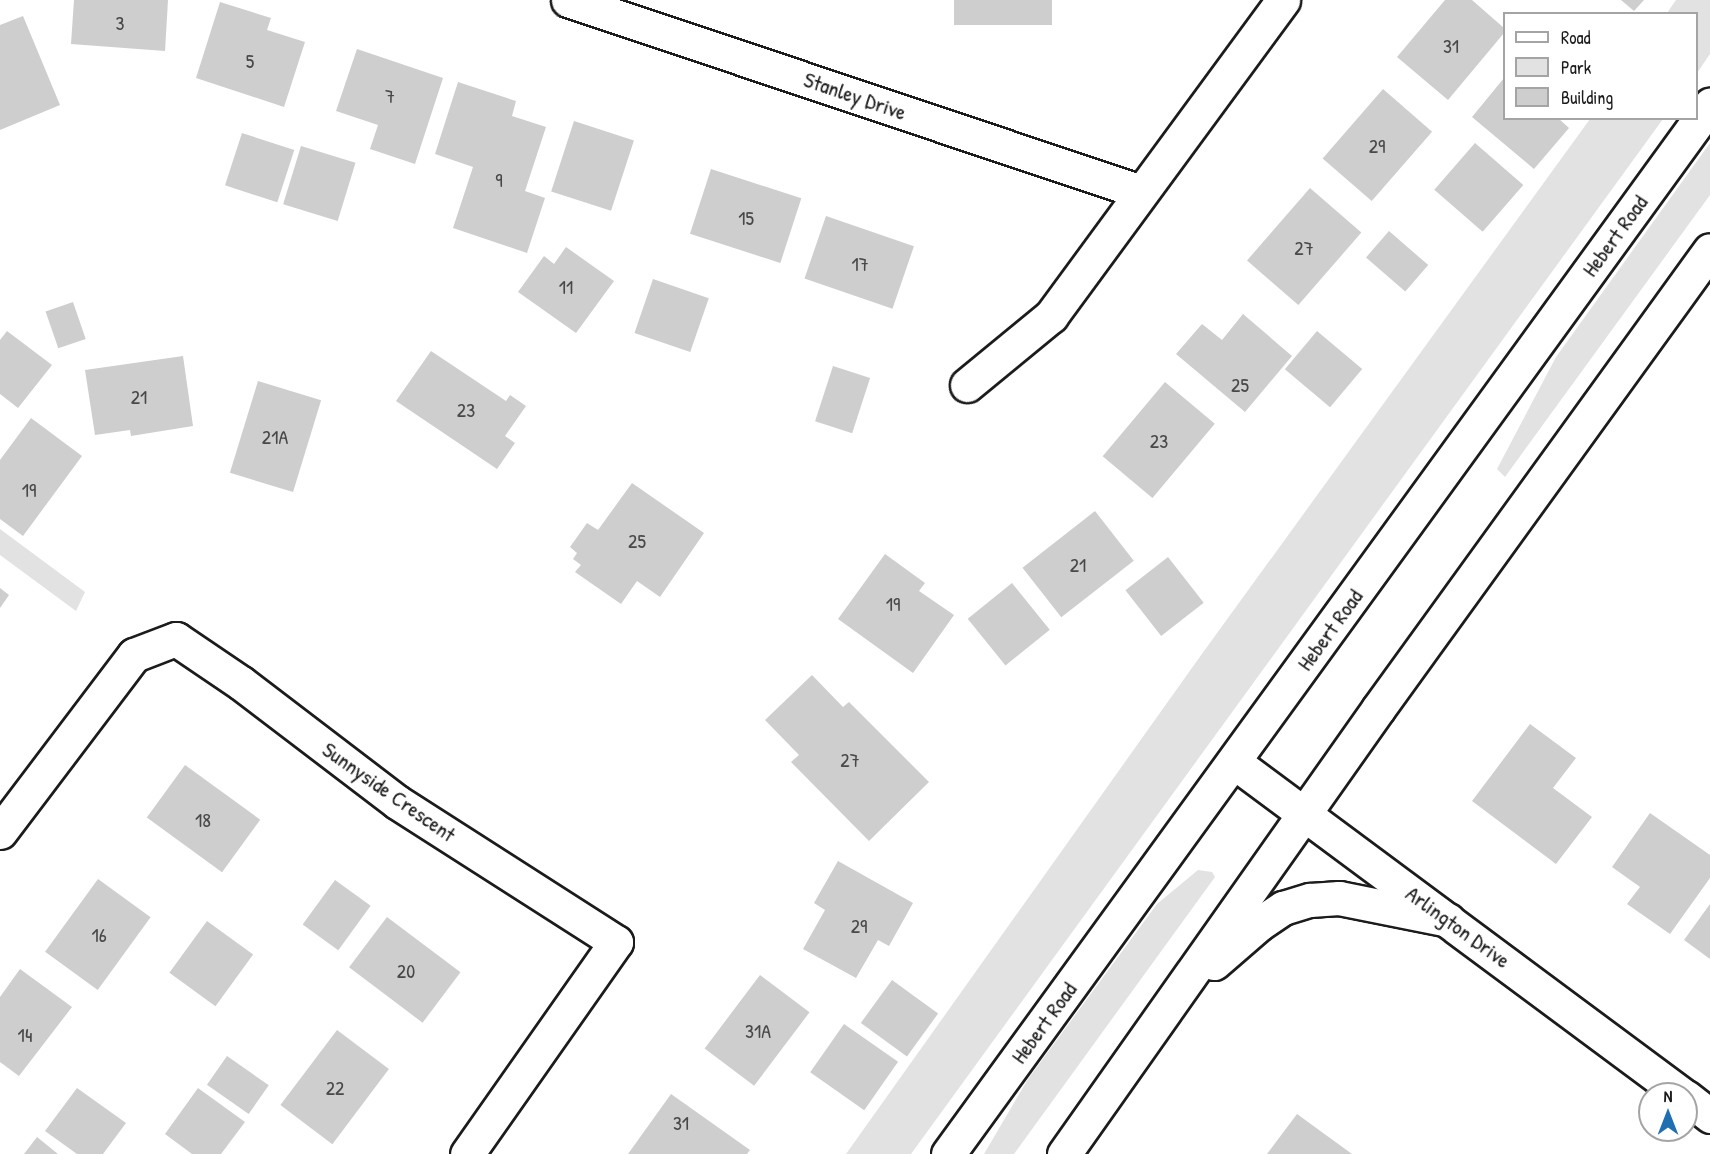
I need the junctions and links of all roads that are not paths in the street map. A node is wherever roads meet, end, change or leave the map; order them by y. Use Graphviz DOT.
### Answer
graph roads {
  1 [pos="568,0"];
  2 [pos="1283,0"];
  3 [pos="1710,105"];
  4 [pos="1141,192"];
  5 [pos="1710,250"];
  6 [pos="967,385"];
  7 [pos="1234,762"];
  8 [pos="1304,813"];
  9 [pos="0,832"];
  10 [pos="1448,920"];
  11 [pos="1174,998"];
  12 [pos="1666,1082"];
  13 [pos="1698,1106"];
  14 [pos="1710,1116"];
  15 [pos="467,1154"];
  16 [pos="948,1154"];
  17 [pos="1064,1154"];
  1 -- 4 [label="street, Stanley Drive"];
  2 -- 4 [label="street"];
  3 -- 7 [label="street, Hebert Road"];
  4 -- 6 [label="street"];
  5 -- 8 [label="street"];
  7 -- 8 [label="street, Arlington Drive"];
  7 -- 16 [label="street, Hebert Road"];
  8 -- 10 [label="street, Arlington Drive"];
  8 -- 11 [label="street"];
  9 -- 15 [label="street, Sunnyside Crescent"];
  10 -- 11 [label="street"];
  10 -- 12 [label="street, Arlington Drive"];
  11 -- 17 [label="street"];
  13 -- 14 [label="street"];
}
